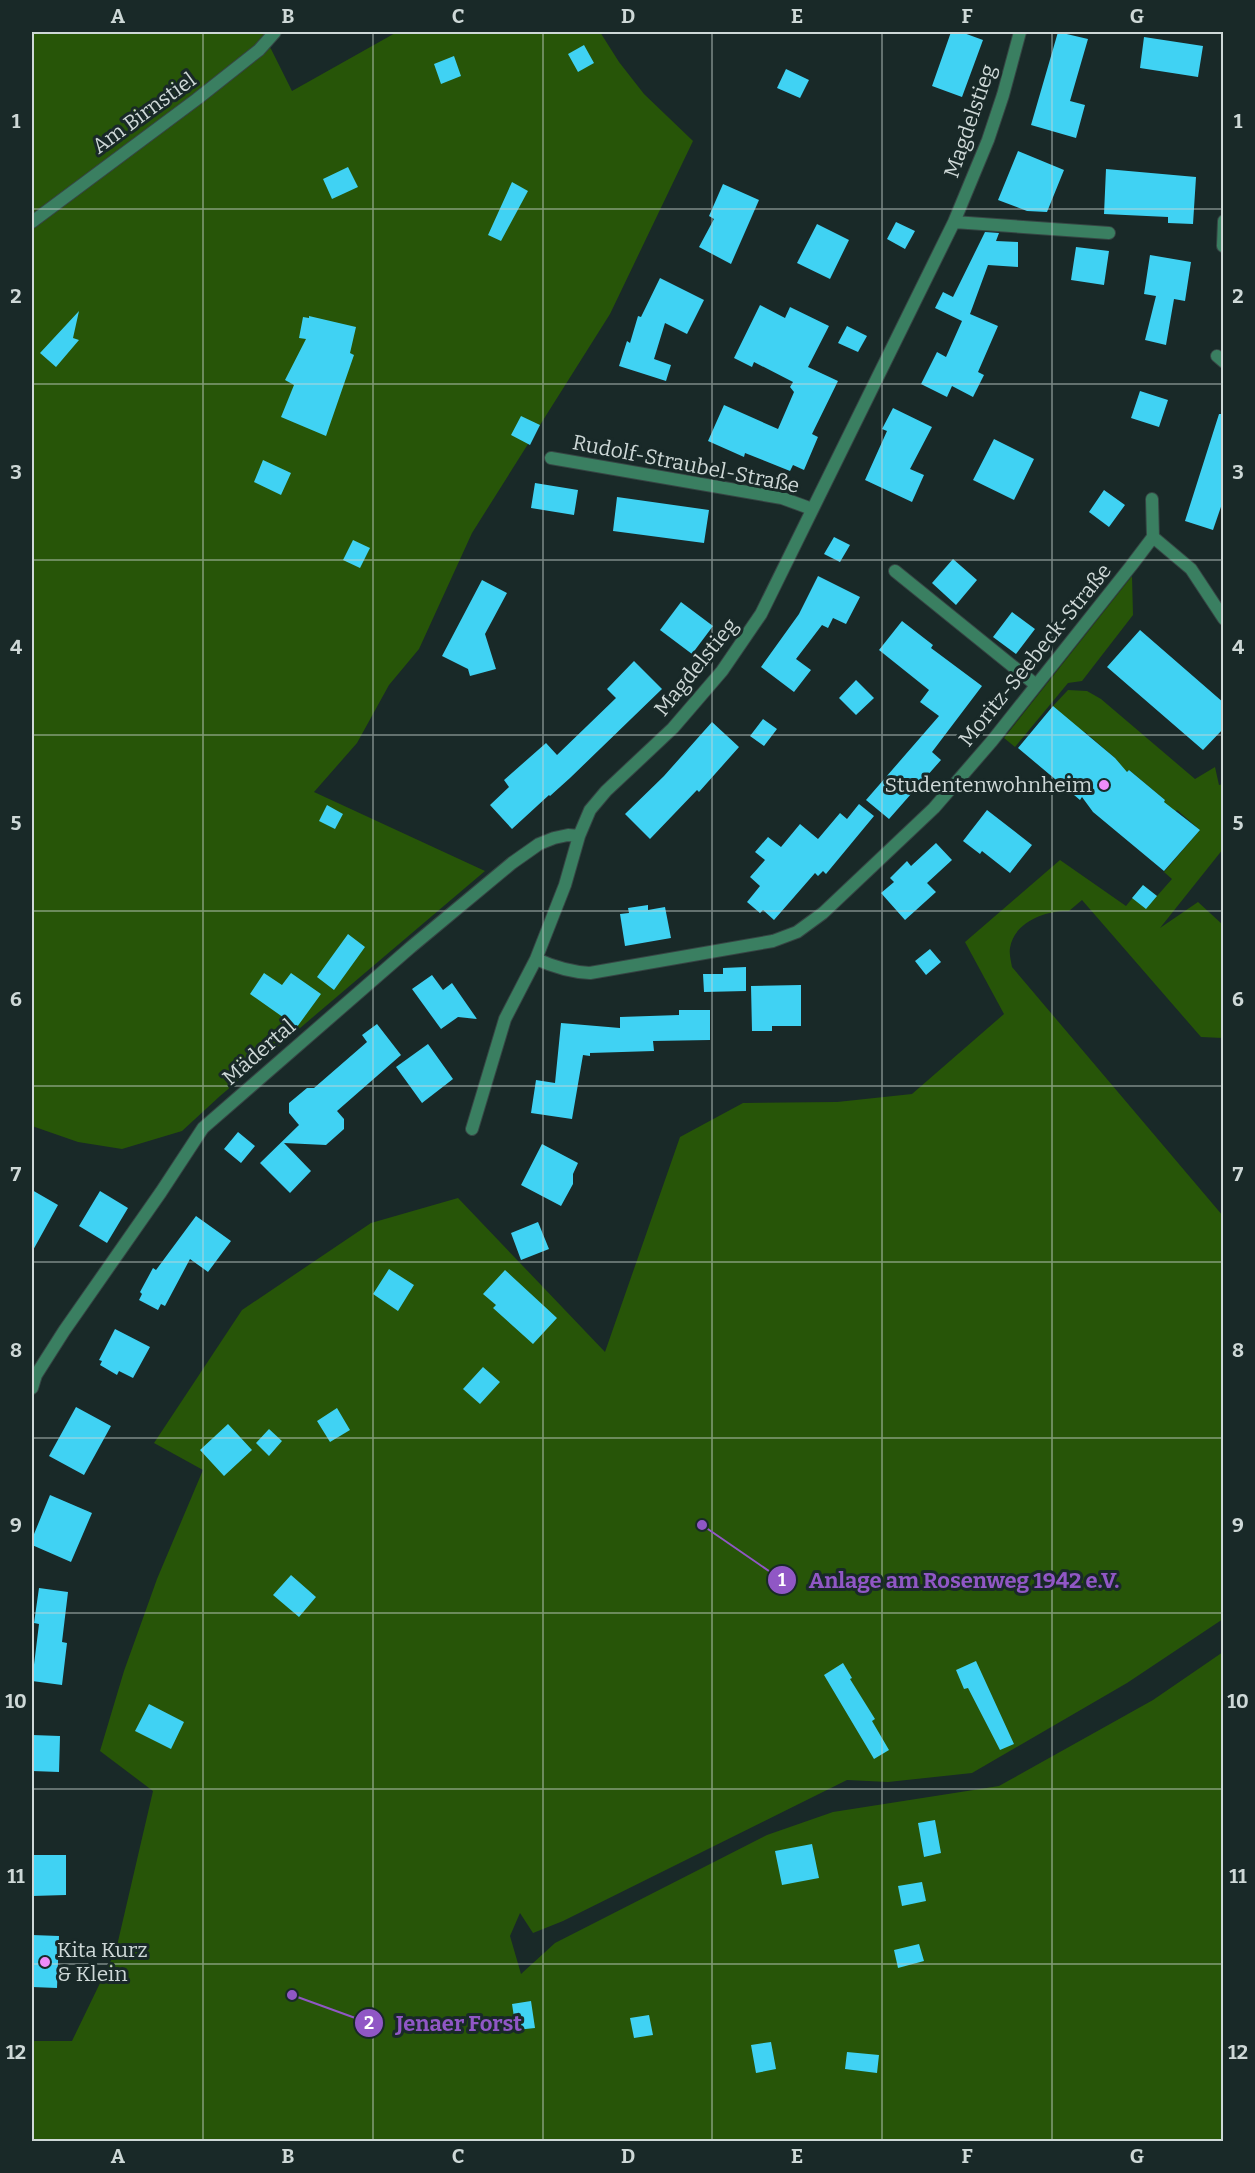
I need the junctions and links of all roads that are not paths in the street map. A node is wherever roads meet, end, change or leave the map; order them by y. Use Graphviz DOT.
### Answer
graph roads {
  1 [pos="274,32"];
  2 [pos="1020,32"];
  3 [pos="1224,221"];
  4 [pos="32,222"];
  5 [pos="954,222"];
  6 [pos="1109,233"];
  7 [pos="1222,246"];
  8 [pos="551,458"];
  9 [pos="1152,499"];
  10 [pos="812,509"];
  11 [pos="1153,537"];
  12 [pos="895,571"];
  13 [pos="1224,619"];
  14 [pos="1036,685"];
  15 [pos="579,836"];
  16 [pos="536,959"];
  17 [pos="472,1129"];
  18 [pos="34,1374"];
  19 [pos="32,1388"];
  1 -- 4 [label="street, Am Birnstiel"];
  2 -- 5 [label="street, Magdelstieg"];
  3 -- 7 [label="street"];
  5 -- 6 [label="street"];
  5 -- 10 [label="street, Magdelstieg"];
  8 -- 10 [label="street, Rudolf-Straubel-Straße"];
  9 -- 11 [label="street"];
  10 -- 15 [label="street, Magdelstieg"];
  11 -- 13 [label="street"];
  11 -- 14 [label="street, Moritz-Seebeck-Straße"];
  12 -- 14 [label="street"];
  14 -- 16 [label="street, Moritz-Seebeck-Straße"];
  15 -- 16 [label="street, Magdelstieg"];
  15 -- 18 [label="street, Mädertal"];
  16 -- 17 [label="street, Magdelstieg"];
  18 -- 19 [label="street, Mädertal"];
}
